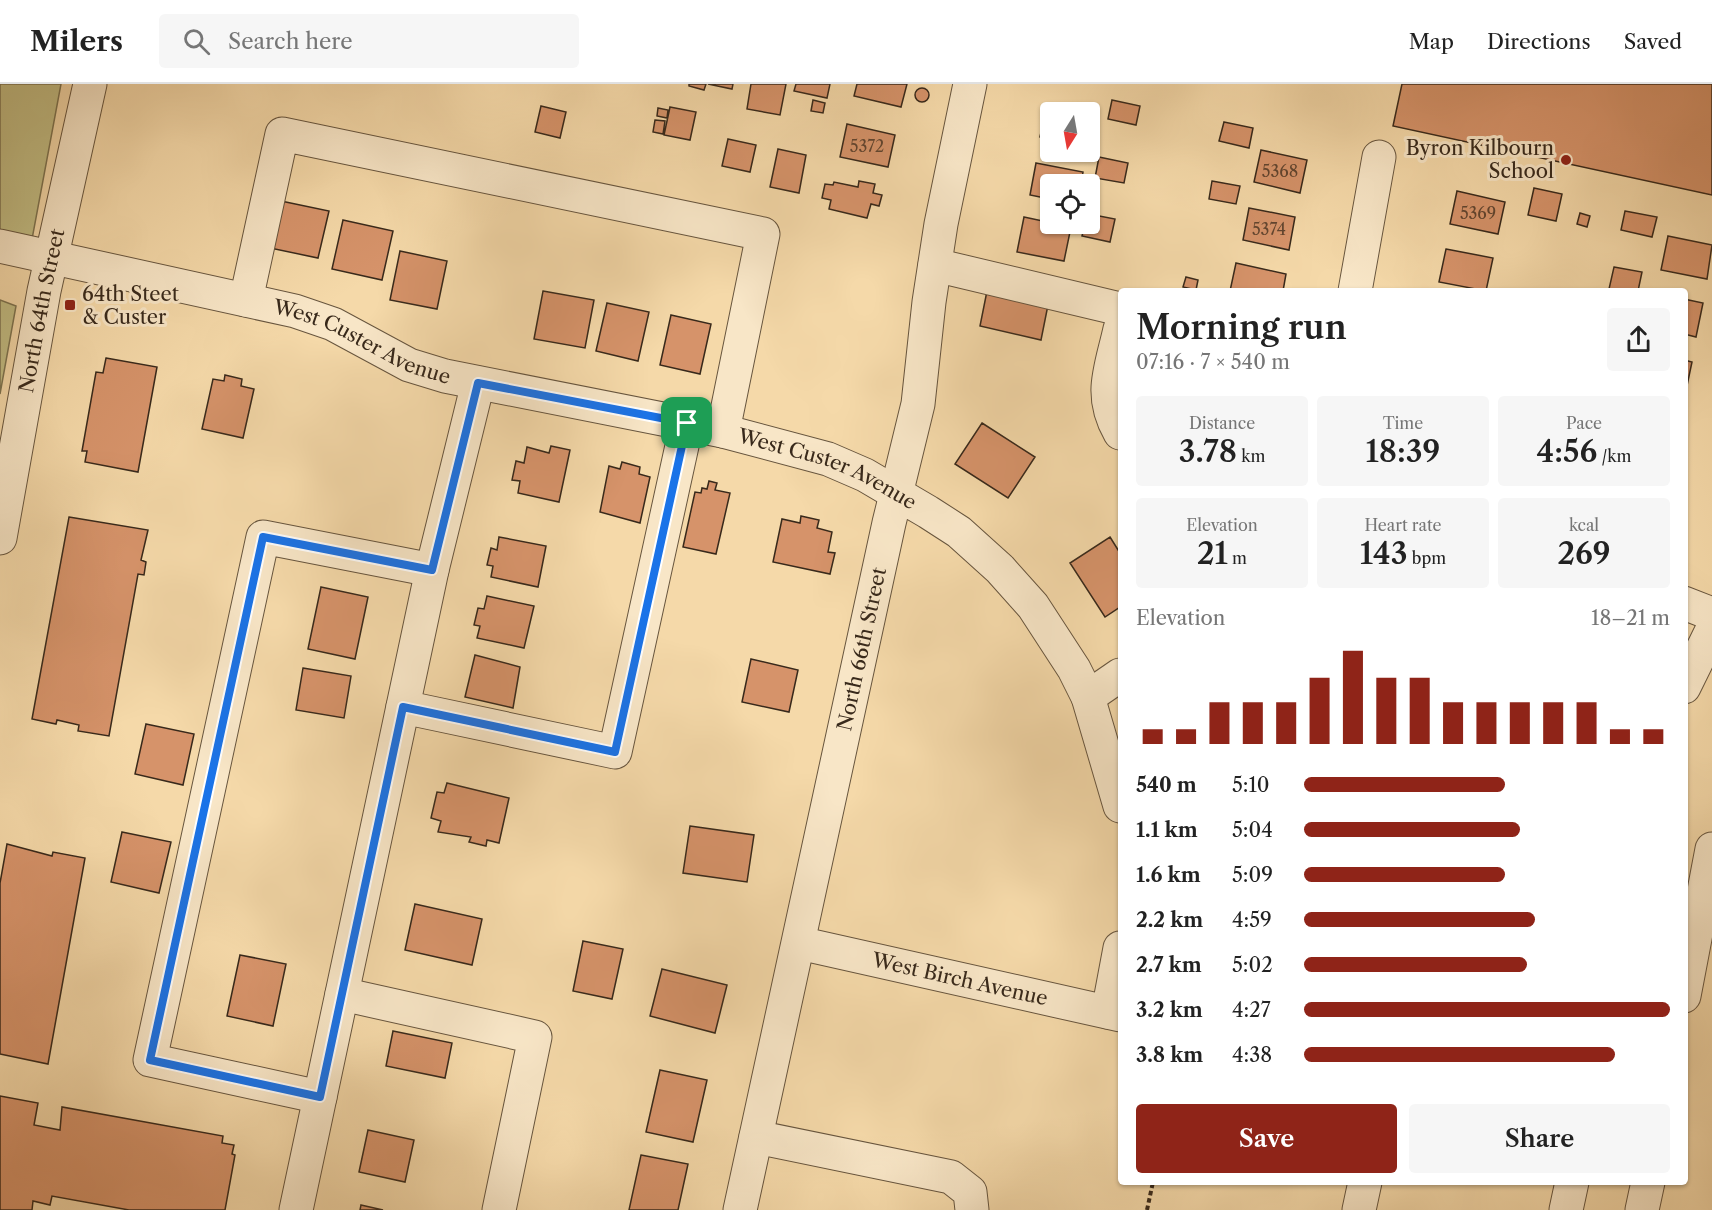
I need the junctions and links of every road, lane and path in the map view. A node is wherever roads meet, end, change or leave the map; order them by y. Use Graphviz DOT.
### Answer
graph roads {
  1 [pos="90,84"];
  2 [pos="970,84"];
  3 [pos="1379,157"];
  4 [pos="0,246"];
  5 [pos="52,258"];
  6 [pos="935,265"];
  7 [pos="1355,288"];
  8 [pos="246,300"];
  9 [pos="1118,309"];
  10 [pos="1118,338"];
  11 [pos="478,383"];
  12 [pos="687,423"];
  13 [pos="1118,429"];
  14 [pos="723,431"];
  15 [pos="897,494"];
  16 [pos="0,538"];
  17 [pos="432,570"];
  18 [pos="1688,605"];
  19 [pos="1712,614"];
  20 [pos="1712,630"];
  21 [pos="1118,676"];
  22 [pos="1688,679"];
  23 [pos="1088,696"];
  24 [pos="403,707"];
  25 [pos="1118,799"];
  26 [pos="1712,849"];
  27 [pos="799,943"];
  28 [pos="1118,970"];
  29 [pos="1688,975"];
  30 [pos="342,994"];
  31 [pos="1114,1013"];
  32 [pos="320,1097"];
  33 [pos="756,1137"];
  34 [pos="1152,1185"];
  35 [pos="1364,1185"];
  36 [pos="1571,1185"];
  37 [pos="1647,1185"];
  38 [pos="296,1210"];
  39 [pos="499,1210"];
  40 [pos="740,1210"];
  41 [pos="972,1210"];
  42 [pos="1147,1210"];
  43 [pos="1359,1210"];
  44 [pos="1566,1210"];
  45 [pos="1642,1210"];
  1 -- 5 [label="street, North 64th Street"];
  2 -- 6 [label="street, North 66th Street"];
  3 -- 7 [label="street"];
  4 -- 5 [label="street, West Custer Avenue"];
  5 -- 8 [label="street, West Custer Avenue"];
  5 -- 16 [label="street, North 64th Street"];
  6 -- 9 [label="street"];
  6 -- 15 [label="street, North 66th Street"];
  8 -- 11 [label="street, West Custer Avenue"];
  8 -- 14 [label="street"];
  10 -- 13 [label="street"];
  11 -- 12 [label="street, West Custer Avenue"];
  11 -- 17 [label="street"];
  12 -- 14 [label="street, West Custer Avenue"];
  12 -- 24 [label="street"];
  14 -- 15 [label="street, West Custer Avenue"];
  15 -- 23 [label="street, West Custer Avenue"];
  15 -- 27 [label="street, North 66th Street"];
  17 -- 24 [label="street"];
  17 -- 32 [label="street"];
  18 -- 19 [label="street"];
  20 -- 22 [label="street"];
  21 -- 23 [label="street"];
  23 -- 25 [label="street, West Custer Avenue"];
  24 -- 30 [label="street"];
  26 -- 29 [label="street"];
  27 -- 31 [label="street, West Birch Avenue"];
  27 -- 33 [label="street, North 66th Street"];
  28 -- 31 [label="street"];
  30 -- 32 [label="street"];
  30 -- 39 [label="street"];
  32 -- 38 [label="street"];
  33 -- 40 [label="street, North 66th Street"];
  33 -- 41 [label="street"];
  34 -- 42 [label="path"];
  35 -- 43 [label="street"];
  36 -- 44 [label="street"];
  37 -- 45 [label="street"];
}
